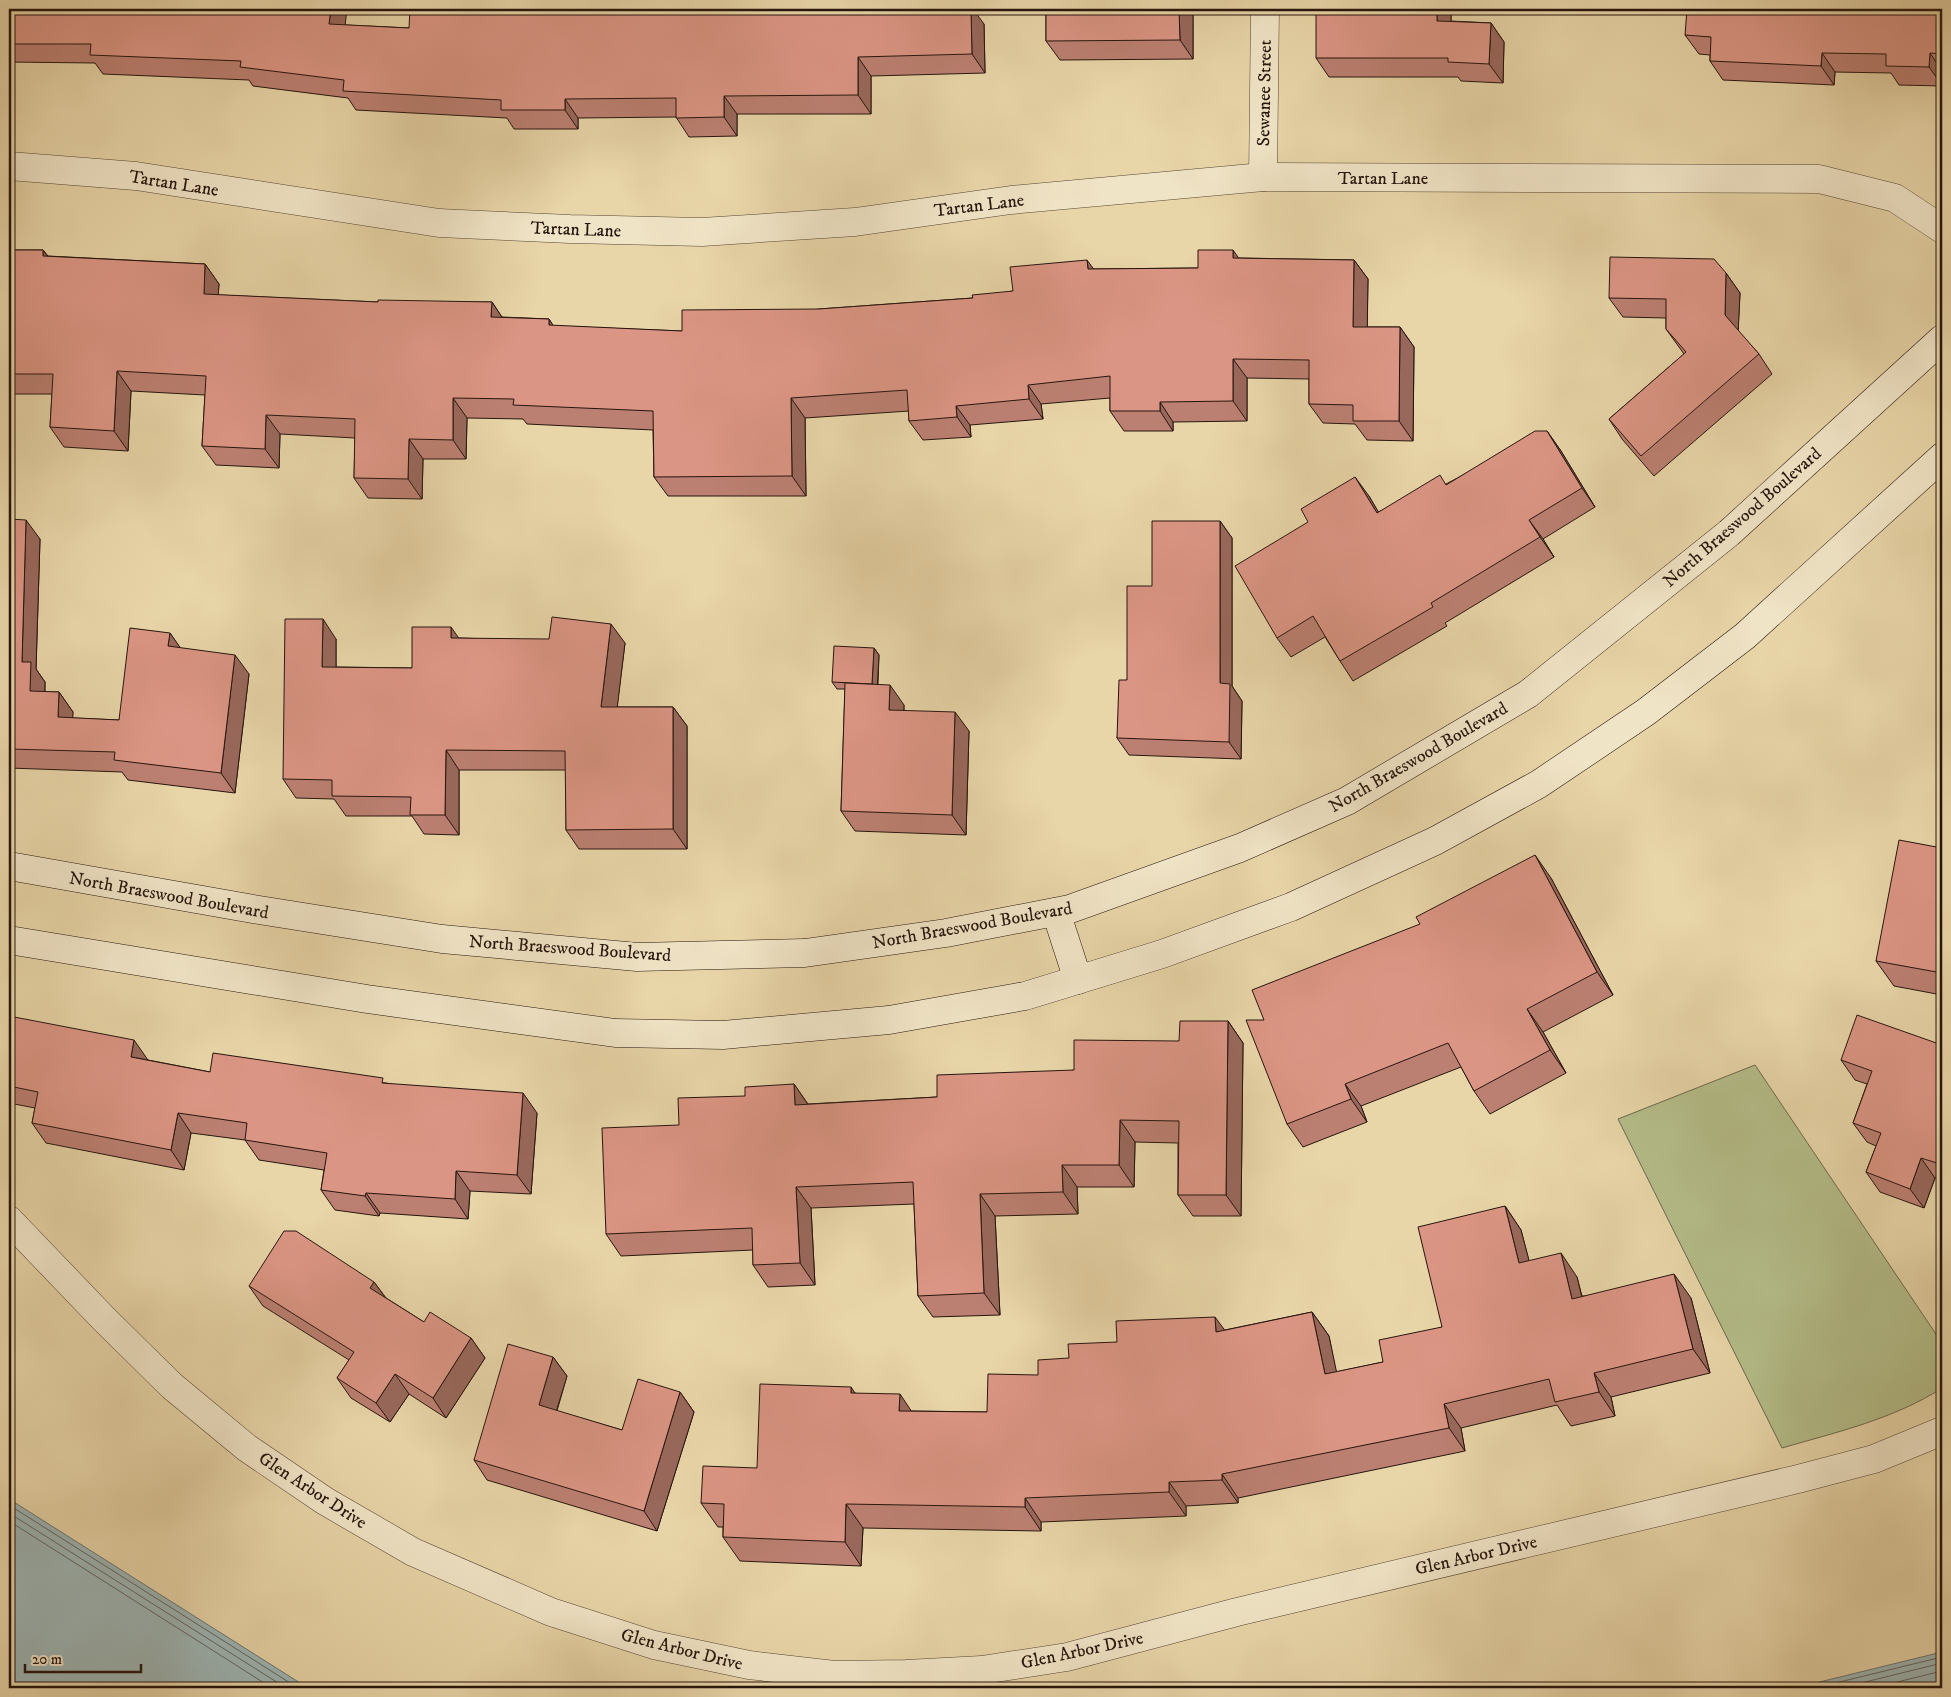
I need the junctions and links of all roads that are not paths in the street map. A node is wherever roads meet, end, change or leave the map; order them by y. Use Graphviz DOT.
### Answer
graph roads {
  1 [pos="1265,9"];
  2 [pos="9,166"];
  3 [pos="1263,177"];
  4 [pos="1942,229"];
  5 [pos="1942,339"];
  6 [pos="1942,457"];
  7 [pos="9,866"];
  8 [pos="1056,912"];
  9 [pos="9,940"];
  10 [pos="1078,980"];
  11 [pos="9,1220"];
  12 [pos="1942,1431"];
  1 -- 3 [label="main road, Sewanee Street"];
  2 -- 3 [label="main road, Tartan Lane"];
  3 -- 4 [label="main road, Tartan Lane"];
  5 -- 8 [label="main road, North Braeswood Boulevard"];
  6 -- 10 [label="main road"];
  7 -- 8 [label="main road, North Braeswood Boulevard"];
  8 -- 10 [label="main road"];
  9 -- 10 [label="main road"];
  11 -- 12 [label="main road, Glen Arbor Drive"];
}
